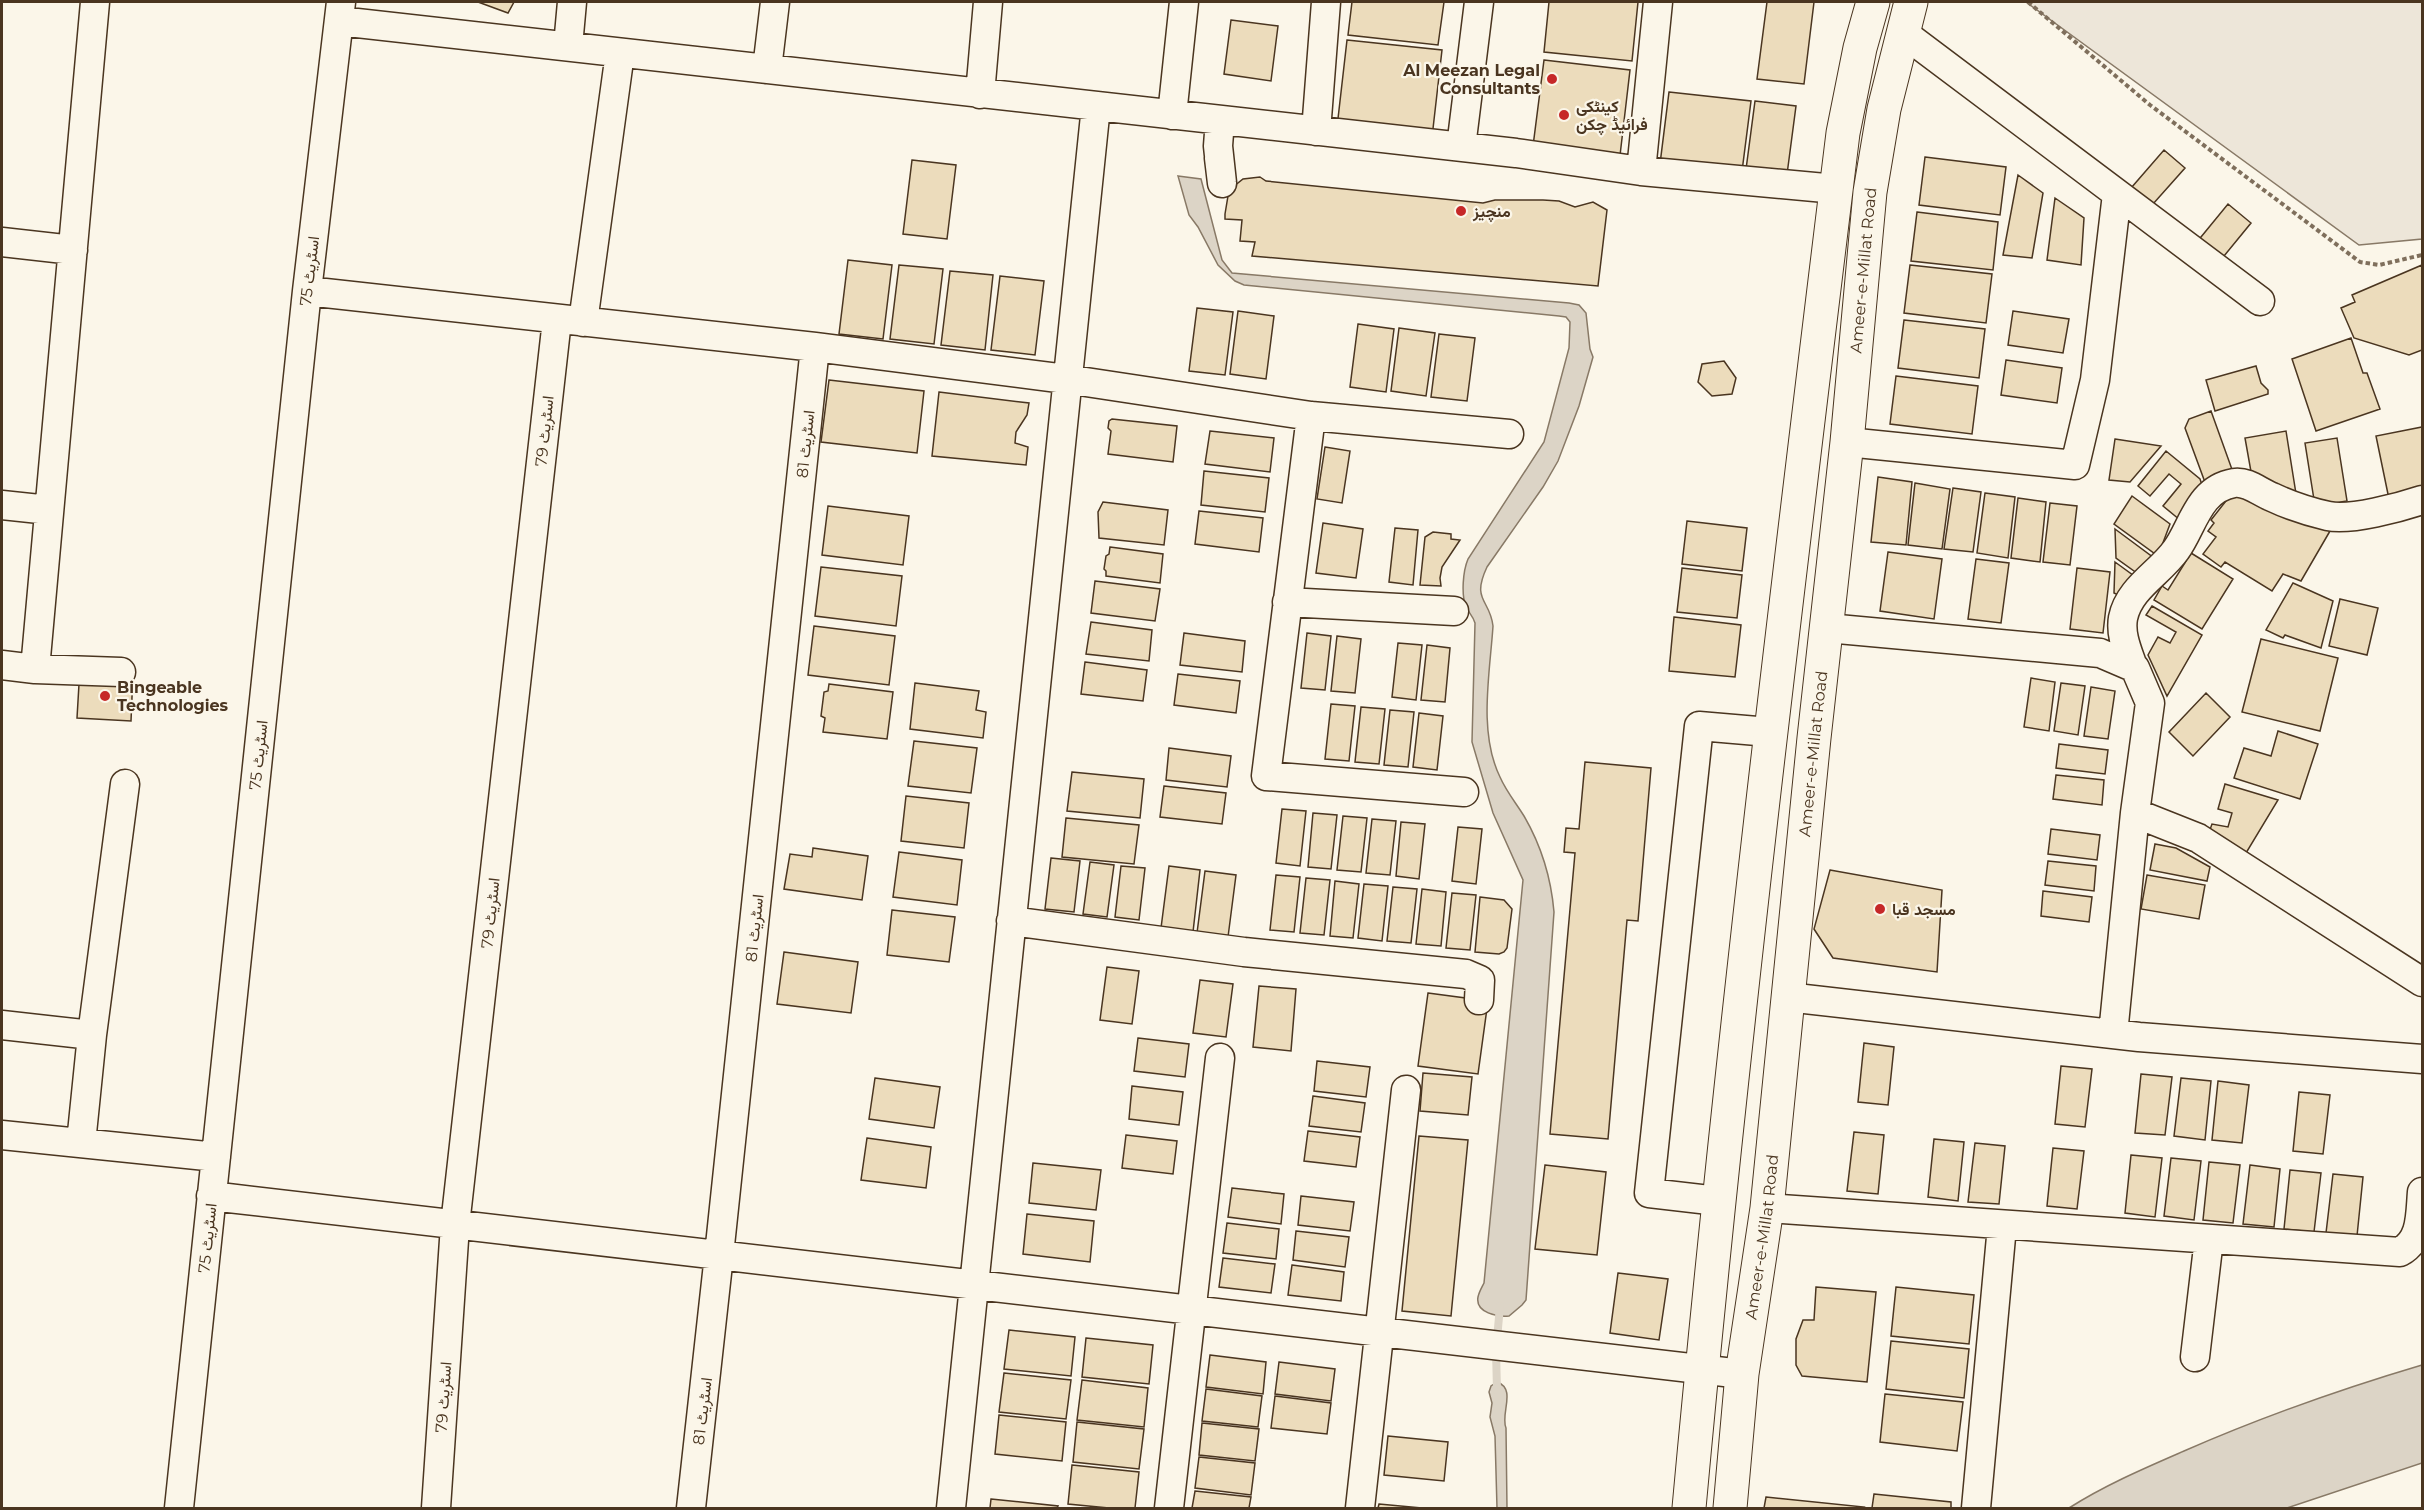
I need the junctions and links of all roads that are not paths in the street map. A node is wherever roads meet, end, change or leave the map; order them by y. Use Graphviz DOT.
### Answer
graph roads {
  1 [pos="95,2"];
  2 [pos="572,2"];
  3 [pos="775,2"];
  4 [pos="988,2"];
  5 [pos="1184,2"];
  6 [pos="1326,2"];
  7 [pos="1479,2"];
  8 [pos="1658,2"];
  9 [pos="1873,2"];
  10 [pos="340,11"];
  11 [pos="1907,17"];
  12 [pos="568,46"];
  13 [pos="621,53"];
  14 [pos="767,69"];
  15 [pos="980,94"];
  16 [pos="1096,106"];
  17 [pos="1172,115"];
  18 [pos="1220,120"];
  19 [pos="1317,131"];
  20 [pos="1461,147"];
  21 [pos="1219,158"];
  22 [pos="1641,171"];
  23 [pos="1836,189"];
  24 [pos="1870,192"];
  25 [pos="2116,194"];
  26 [pos="2,242"];
  27 [pos="73,250"];
  28 [pos="307,291"];
  29 [pos="2260,301"];
  30 [pos="570,321"];
  31 [pos="815,347"];
  32 [pos="1066,379"];
  33 [pos="1311,416"];
  34 [pos="1509,435"];
  35 [pos="1847,442"];
  36 [pos="2422,500"];
  37 [pos="2,505"];
  38 [pos="49,510"];
  39 [pos="1287,602"];
  40 [pos="1454,612"];
  41 [pos="1827,628"];
  42 [pos="2,665"];
  43 [pos="2133,667"];
  44 [pos="35,669"];
  45 [pos="121,672"];
  46 [pos="1769,732"];
  47 [pos="1814,738"];
  48 [pos="124,784"];
  49 [pos="1464,792"];
  50 [pos="2135,813"];
  51 [pos="1011,921"];
  52 [pos="2422,982"];
  53 [pos="1787,997"];
  54 [pos="1479,1000"];
  55 [pos="2,1025"];
  56 [pos="2113,1034"];
  57 [pos="92,1035"];
  58 [pos="1220,1058"];
  59 [pos="2422,1059"];
  60 [pos="1406,1090"];
  61 [pos="2,1135"];
  62 [pos="81,1143"];
  63 [pos="216,1156"];
  64 [pos="2422,1192"];
  65 [pos="212,1196"];
  66 [pos="1718,1201"];
  67 [pos="1767,1208"];
  68 [pos="455,1225"];
  69 [pos="2002,1226"];
  70 [pos="2209,1239"];
  71 [pos="719,1256"];
  72 [pos="974,1285"];
  73 [pos="1193,1310"];
  74 [pos="1378,1332"];
  75 [pos="2195,1357"];
  76 [pos="1702,1370"];
  77 [pos="1742,1374"];
  78 [pos="179,1509"];
  79 [pos="436,1509"];
  80 [pos="691,1509"];
  81 [pos="951,1509"];
  82 [pos="1169,1509"];
  83 [pos="1360,1509"];
  84 [pos="1689,1509"];
  85 [pos="1730,1509"];
  86 [pos="1976,1509"];
  1 -- 27 [label="street"];
  2 -- 12 [label="street"];
  3 -- 14 [label="street"];
  4 -- 15 [label="street"];
  5 -- 17 [label="street"];
  6 -- 19 [label="street"];
  7 -- 20 [label="street"];
  8 -- 22 [label="street"];
  9 -- 23 [label="main road, Ameer-e-Millat Road"];
  10 -- 12 [label="street"];
  10 -- 28 [label="street, اسٹریٹ 75"];
  11 -- 24 [label="main road, Ameer-e-Millat Road"];
  11 -- 25 [label="street"];
  12 -- 13 [label="street"];
  13 -- 14 [label="street"];
  13 -- 30 [label="street, اسٹریٹ 79"];
  14 -- 15 [label="street"];
  15 -- 16 [label="street"];
  16 -- 17 [label="street"];
  16 -- 32 [label="street"];
  17 -- 18 [label="street"];
  18 -- 19 [label="street"];
  18 -- 21 [label="street"];
  19 -- 20 [label="street"];
  20 -- 22 [label="street"];
  22 -- 23 [label="street"];
  23 -- 24 [label="main road"];
  23 -- 46 [label="main road, Ameer-e-Millat Road"];
  24 -- 35 [label="main road, Ameer-e-Millat Road"];
  25 -- 29 [label="street"];
  25 -- 35 [label="street"];
  26 -- 27 [label="street"];
  27 -- 38 [label="street"];
  28 -- 30 [label="street"];
  28 -- 63 [label="street, اسٹریٹ 75"];
  30 -- 31 [label="street"];
  30 -- 68 [label="street, اسٹریٹ 79"];
  31 -- 32 [label="street"];
  31 -- 71 [label="street, اسٹریٹ 81"];
  32 -- 33 [label="street"];
  32 -- 51 [label="street"];
  33 -- 34 [label="street"];
  33 -- 39 [label="street"];
  35 -- 41 [label="main road, Ameer-e-Millat Road"];
  36 -- 43 [label="street"];
  37 -- 38 [label="street"];
  38 -- 44 [label="street"];
  39 -- 40 [label="street"];
  39 -- 49 [label="street"];
  41 -- 43 [label="street"];
  41 -- 47 [label="main road, Ameer-e-Millat Road"];
  42 -- 44 [label="street"];
  43 -- 50 [label="street"];
  44 -- 45 [label="street"];
  46 -- 47 [label="main road"];
  46 -- 66 [label="main road, Ameer-e-Millat Road"];
  46 -- 66 [label="street"];
  47 -- 53 [label="main road, Ameer-e-Millat Road"];
  48 -- 57 [label="street"];
  50 -- 52 [label="street"];
  50 -- 56 [label="street"];
  51 -- 54 [label="street"];
  51 -- 72 [label="street"];
  53 -- 56 [label="street"];
  53 -- 67 [label="main road, Ameer-e-Millat Road"];
  55 -- 57 [label="street"];
  56 -- 59 [label="street"];
  57 -- 62 [label="street"];
  58 -- 73 [label="street"];
  60 -- 74 [label="street"];
  61 -- 62 [label="street"];
  62 -- 63 [label="street"];
  63 -- 65 [label="street, اسٹریٹ 75"];
  64 -- 70 [label="street"];
  65 -- 68 [label="street"];
  65 -- 78 [label="street, اسٹریٹ 75"];
  66 -- 76 [label="main road, Ameer-e-Millat Road"];
  67 -- 69 [label="street"];
  67 -- 77 [label="main road, Ameer-e-Millat Road"];
  68 -- 71 [label="street"];
  68 -- 79 [label="street, اسٹریٹ 79"];
  69 -- 70 [label="street"];
  69 -- 86 [label="street"];
  70 -- 75 [label="street"];
  71 -- 72 [label="street"];
  71 -- 80 [label="street, اسٹریٹ 81"];
  72 -- 73 [label="street"];
  72 -- 81 [label="street"];
  73 -- 74 [label="street"];
  73 -- 82 [label="street"];
  74 -- 76 [label="street"];
  74 -- 83 [label="street"];
  76 -- 77 [label="street"];
  76 -- 84 [label="main road, Ameer-e-Millat Road"];
  77 -- 85 [label="main road, Ameer-e-Millat Road"];
}
